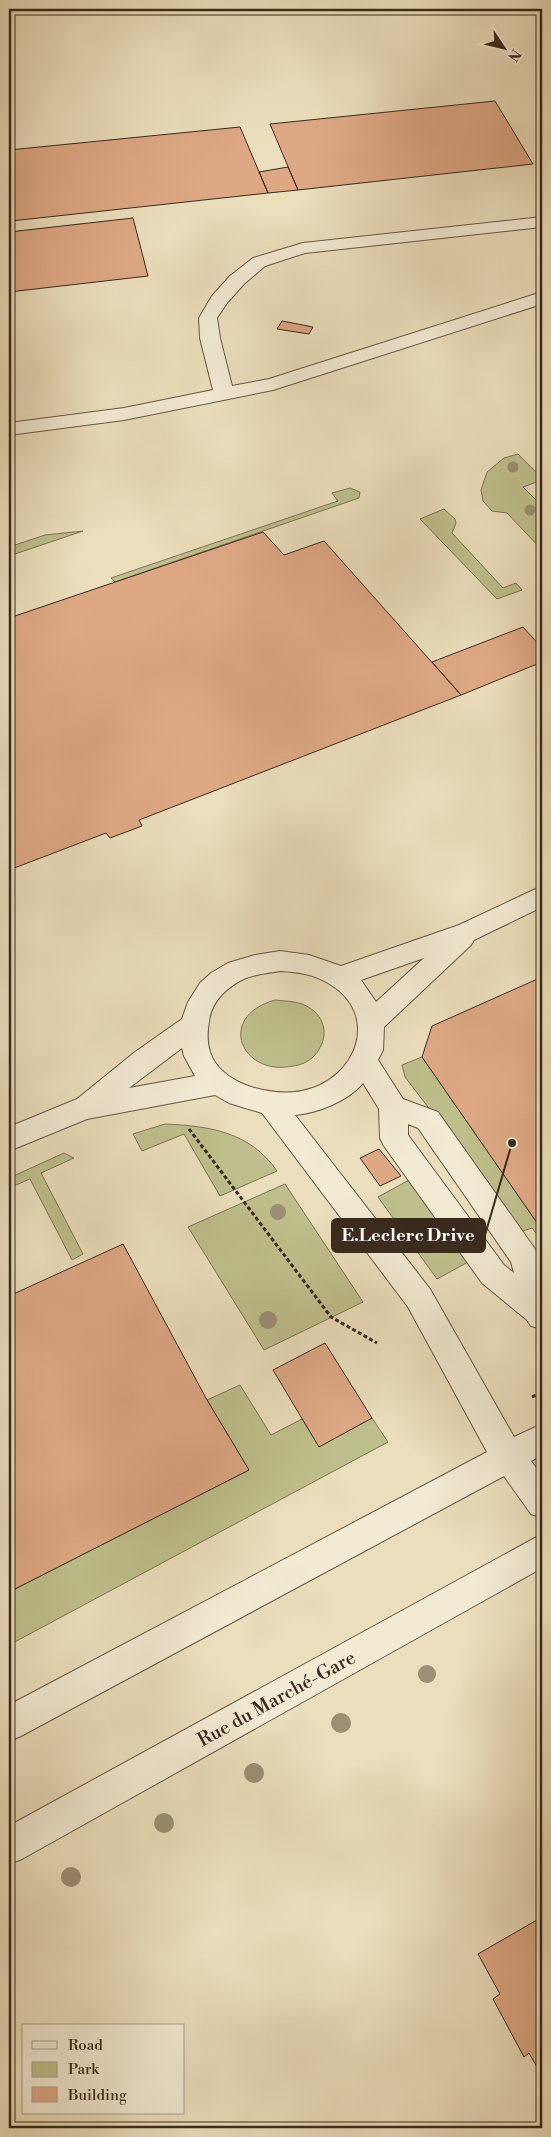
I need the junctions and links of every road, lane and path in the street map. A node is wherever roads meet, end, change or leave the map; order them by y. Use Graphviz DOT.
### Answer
graph roads {
  1 [pos="542,222"];
  2 [pos="542,298"];
  3 [pos="224,394"];
  4 [pos="9,428"];
  5 [pos="542,896"];
  6 [pos="468,932"];
  7 [pos="339,976"];
  8 [pos="371,1023"];
  9 [pos="193,1026"];
  10 [pos="364,1062"];
  11 [pos="218,1083"];
  12 [pos="271,1104"];
  13 [pos="393,1107"];
  14 [pos="84,1108"];
  15 [pos="186,1125"];
  16 [pos="9,1139"];
  17 [pos="540,1313"];
  18 [pos="377,1343"];
  19 [pos="542,1439"];
  20 [pos="510,1457"];
  21 [pos="542,1503"];
  22 [pos="542,1550"];
  23 [pos="9,1724"];
  24 [pos="9,1846"];
  1 -- 3 [label="street"];
  2 -- 3 [label="street"];
  3 -- 4 [label="street"];
  5 -- 6 [label="street"];
  6 -- 7 [label="street"];
  6 -- 8 [label="street"];
  7 -- 8 [label="street"];
  7 -- 9 [label="street"];
  8 -- 10 [label="street"];
  9 -- 11 [label="street"];
  9 -- 14 [label="street"];
  10 -- 12 [label="street"];
  10 -- 13 [label="street"];
  11 -- 12 [label="street"];
  11 -- 14 [label="street"];
  12 -- 20 [label="street"];
  13 -- 17 [label="street"];
  13 -- 17 [label="street"];
  14 -- 16 [label="street"];
  15 -- 18 [label="path"];
  19 -- 20 [label="street"];
  20 -- 21 [label="street"];
  20 -- 23 [label="street"];
  22 -- 24 [label="street, Rue du Marché-Gare"];
}
